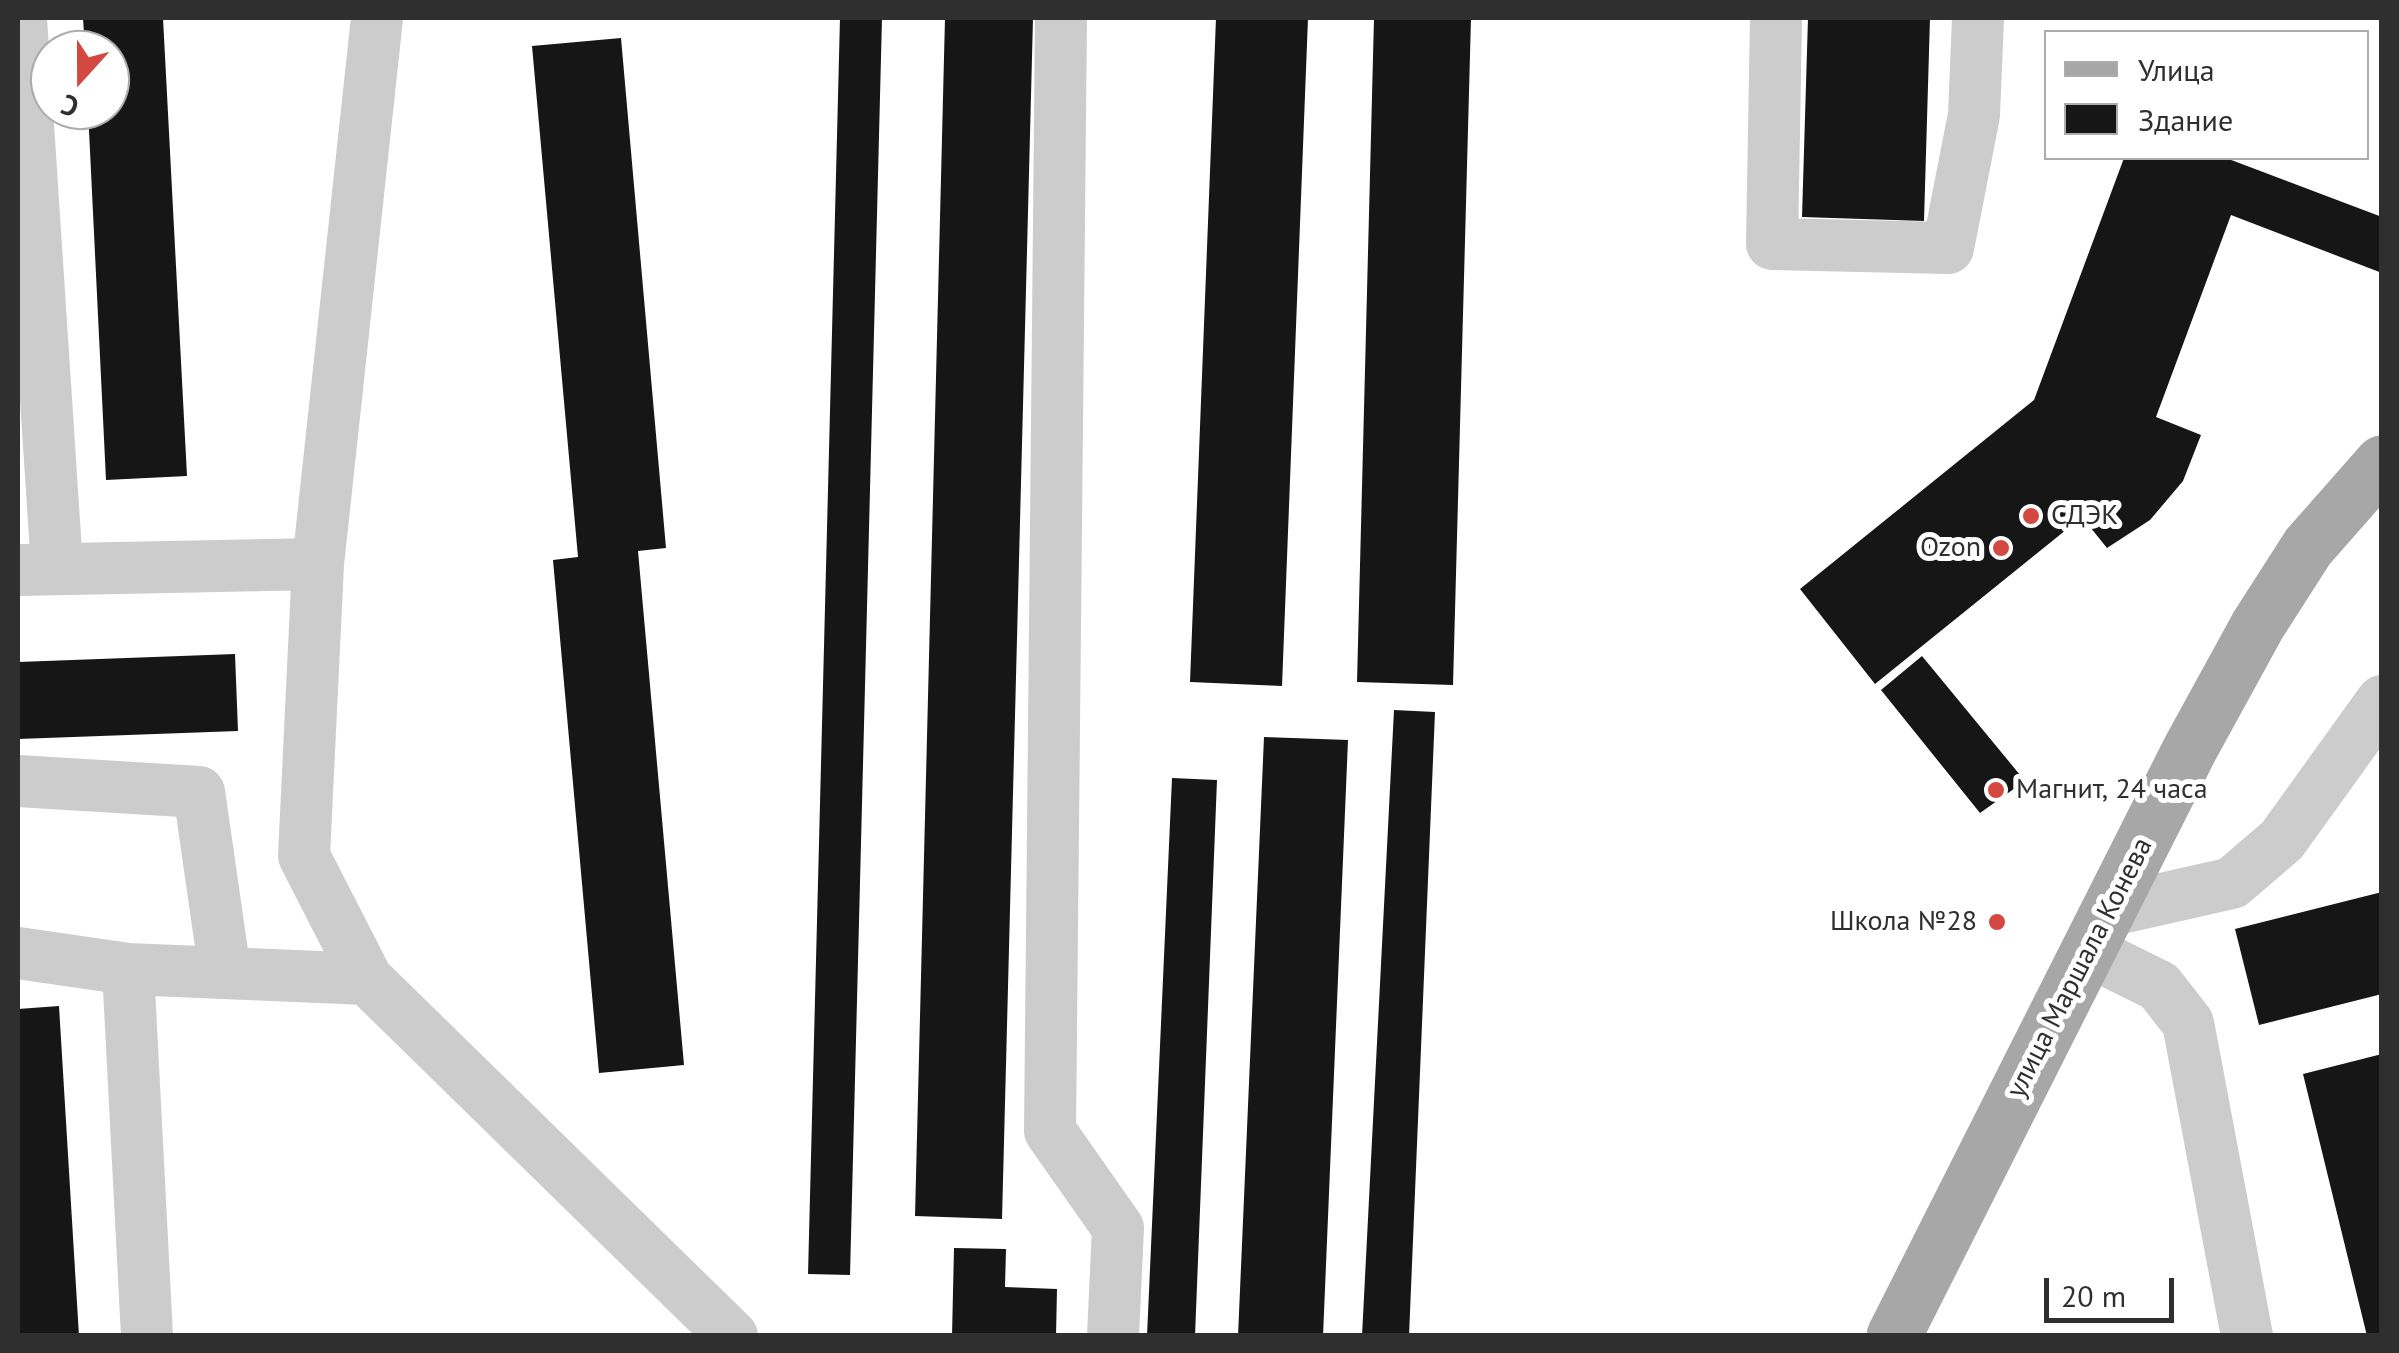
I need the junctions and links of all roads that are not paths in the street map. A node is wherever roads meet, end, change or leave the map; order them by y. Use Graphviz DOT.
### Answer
graph roads {
  1 [pos="21,18"];
  2 [pos="377,18"];
  3 [pos="1060,18"];
  4 [pos="1776,18"];
  5 [pos="1978,18"];
  6 [pos="24,162"];
  7 [pos="2382,463"];
  8 [pos="318,564"];
  9 [pos="37,568"];
  10 [pos="2382,701"];
  11 [pos="18,781"];
  12 [pos="2098,931"];
  13 [pos="18,953"];
  14 [pos="128,970"];
  15 [pos="225,973"];
  16 [pos="366,979"];
  17 [pos="147,1336"];
  18 [pos="732,1336"];
  19 [pos="1113,1336"];
  20 [pos="1894,1336"];
  21 [pos="2247,1336"];
  1 -- 6 [label="street"];
  2 -- 8 [label="street"];
  3 -- 19 [label="street"];
  4 -- 5 [label="street"];
  6 -- 9 [label="street"];
  7 -- 12 [label="main road, улица Маршала Конева"];
  8 -- 9 [label="street"];
  8 -- 16 [label="street"];
  10 -- 12 [label="street"];
  11 -- 15 [label="street"];
  12 -- 20 [label="main road, улица Маршала Конева"];
  12 -- 21 [label="street"];
  13 -- 14 [label="street"];
  14 -- 15 [label="street"];
  14 -- 17 [label="street"];
  15 -- 16 [label="street"];
  16 -- 18 [label="street"];
}
